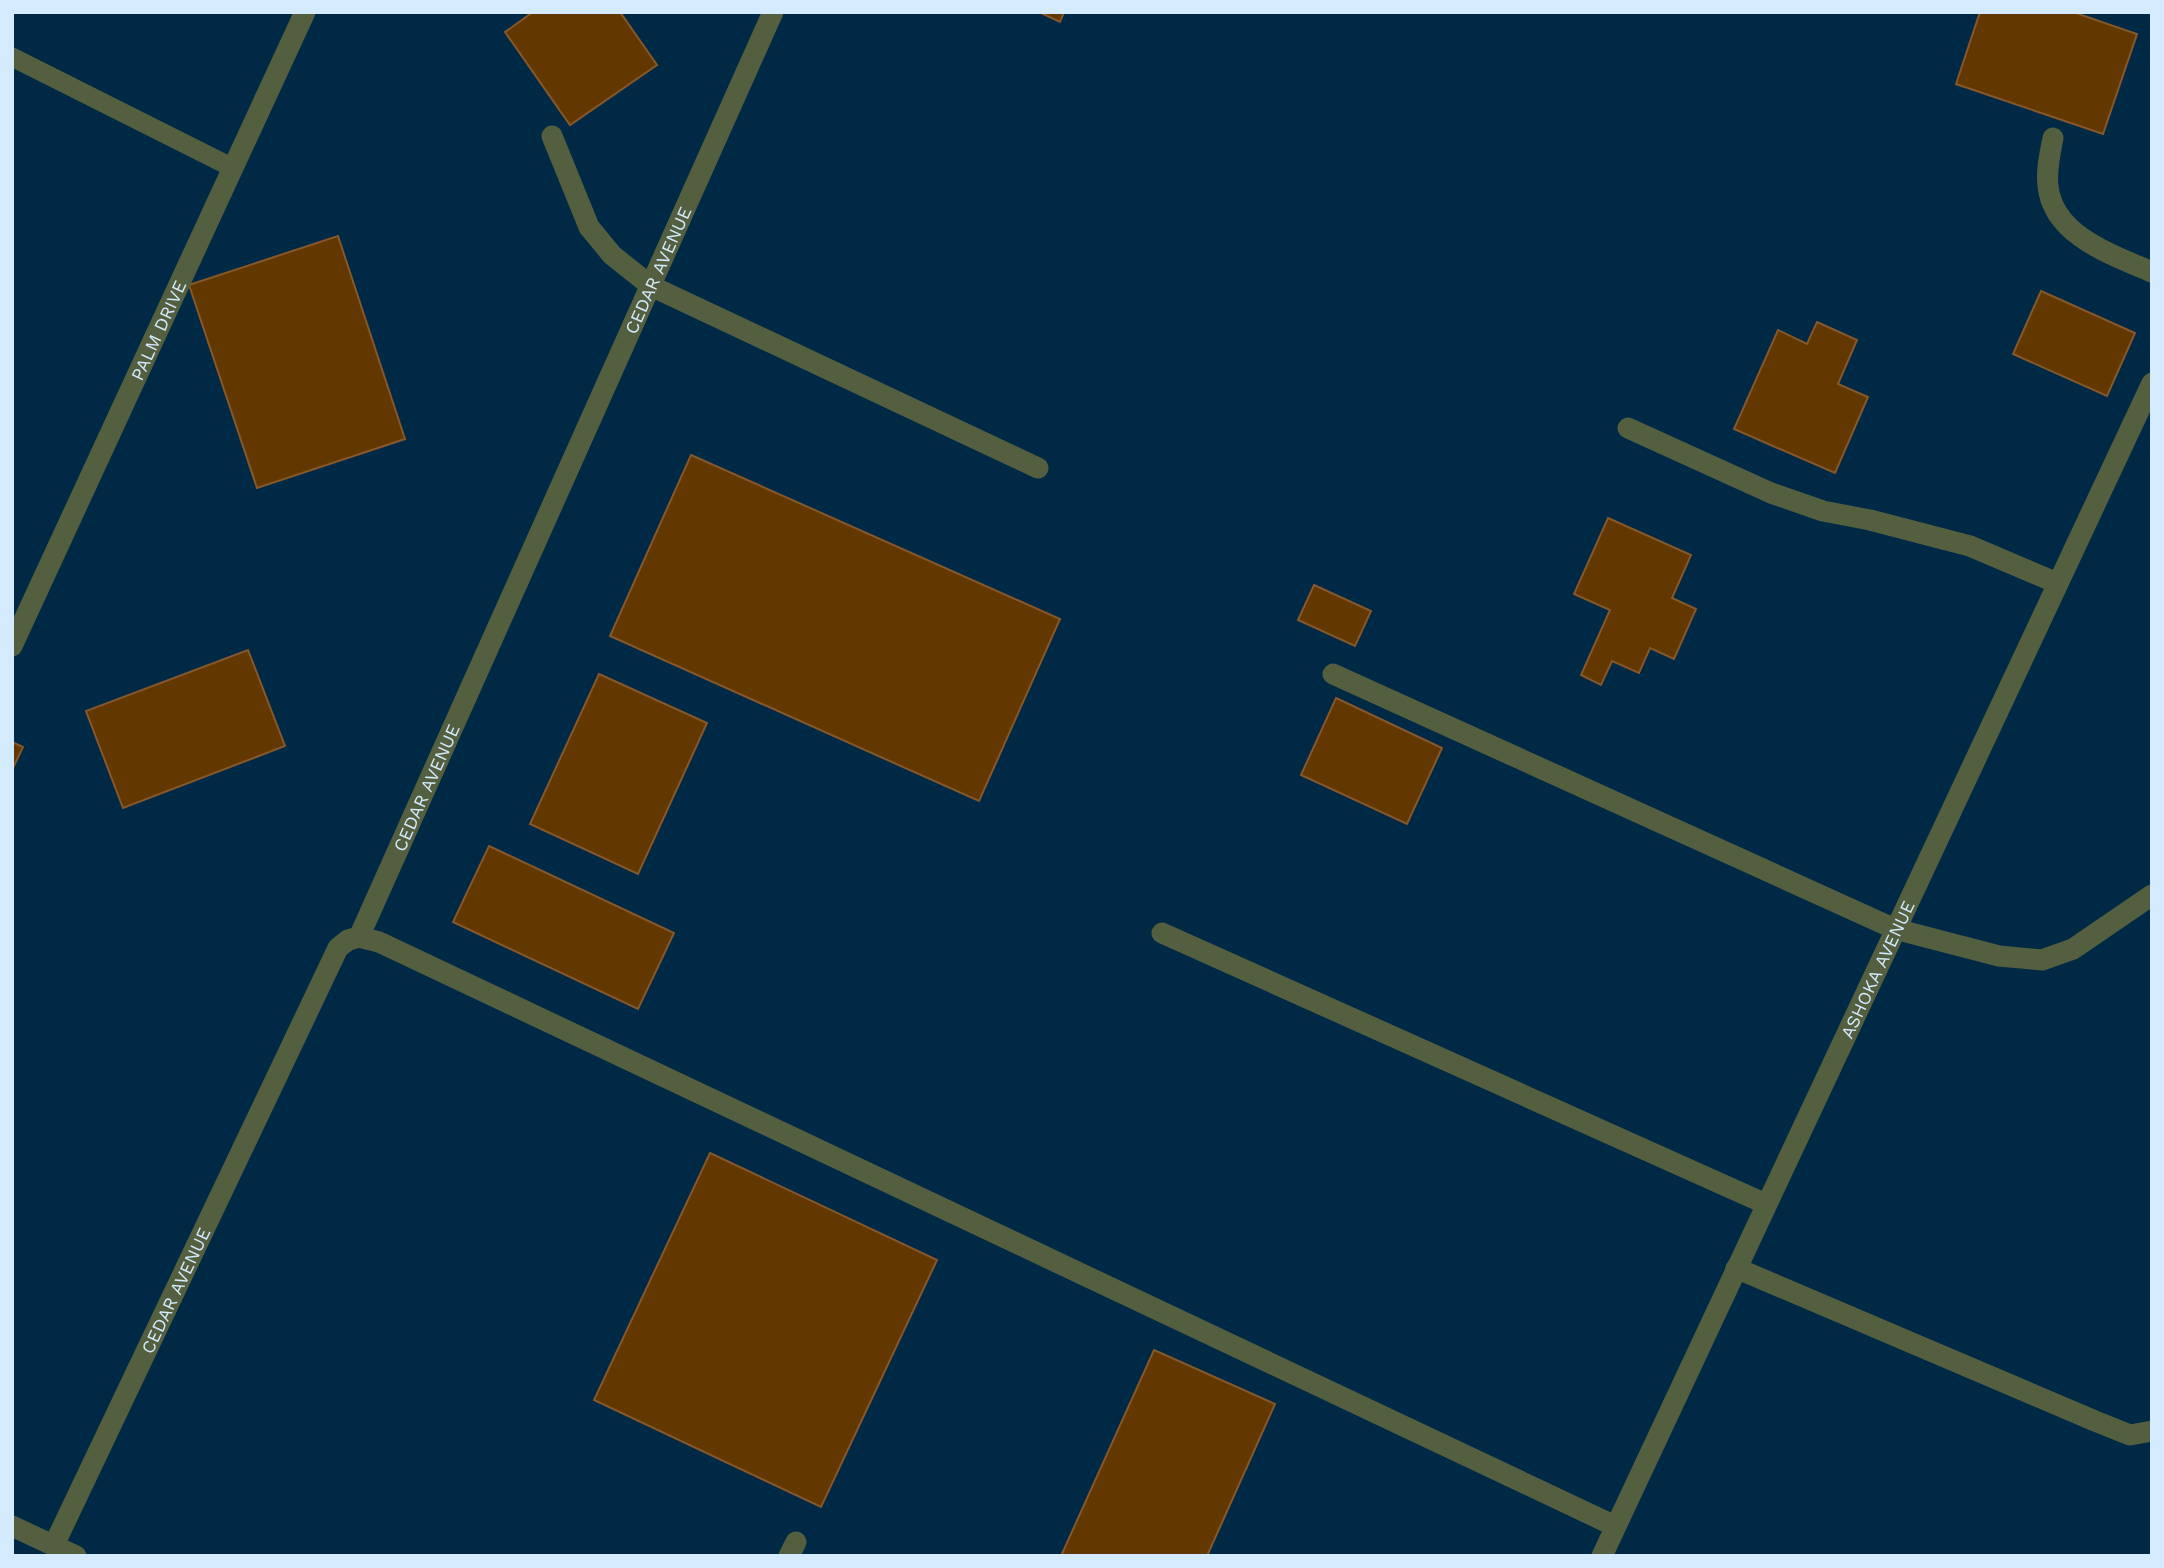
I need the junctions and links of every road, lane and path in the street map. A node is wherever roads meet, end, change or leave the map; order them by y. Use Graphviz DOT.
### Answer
graph roads {
  1 [pos="305,12"];
  2 [pos="773,12"];
  3 [pos="12,57"];
  4 [pos="552,136"];
  5 [pos="2053,138"];
  6 [pos="233,167"];
  7 [pos="2152,272"];
  8 [pos="650,286"];
  9 [pos="2152,383"];
  10 [pos="1628,428"];
  11 [pos="1038,468"];
  12 [pos="2057,583"];
  13 [pos="12,646"];
  14 [pos="1333,674"];
  15 [pos="2152,895"];
  16 [pos="1895,929"];
  17 [pos="1162,933"];
  18 [pos="359,937"];
  19 [pos="1766,1204"];
  20 [pos="1736,1268"];
  21 [pos="2152,1431"];
  22 [pos="12,1526"];
  23 [pos="1615,1527"];
  24 [pos="54,1545"];
  25 [pos="76,1556"];
  26 [pos="1602,1556"];
  1 -- 6 [label="street, PALM DRIVE"];
  2 -- 8 [label="street, CEDAR AVENUE"];
  3 -- 6 [label="lane"];
  4 -- 8 [label="street"];
  5 -- 7 [label="street"];
  6 -- 13 [label="street, PALM DRIVE"];
  8 -- 11 [label="street"];
  8 -- 18 [label="street, CEDAR AVENUE"];
  9 -- 12 [label="street, ASHOKA AVENUE"];
  10 -- 12 [label="street"];
  12 -- 16 [label="street, ASHOKA AVENUE"];
  14 -- 16 [label="street"];
  15 -- 16 [label="street"];
  16 -- 19 [label="street, ASHOKA AVENUE"];
  17 -- 19 [label="street"];
  18 -- 23 [label="street"];
  18 -- 24 [label="street, CEDAR AVENUE"];
  19 -- 20 [label="street, ASHOKA AVENUE"];
  20 -- 21 [label="street"];
  20 -- 23 [label="street, ASHOKA AVENUE"];
  22 -- 24 [label="street"];
  23 -- 26 [label="street, ASHOKA AVENUE"];
  24 -- 25 [label="street"];
}
